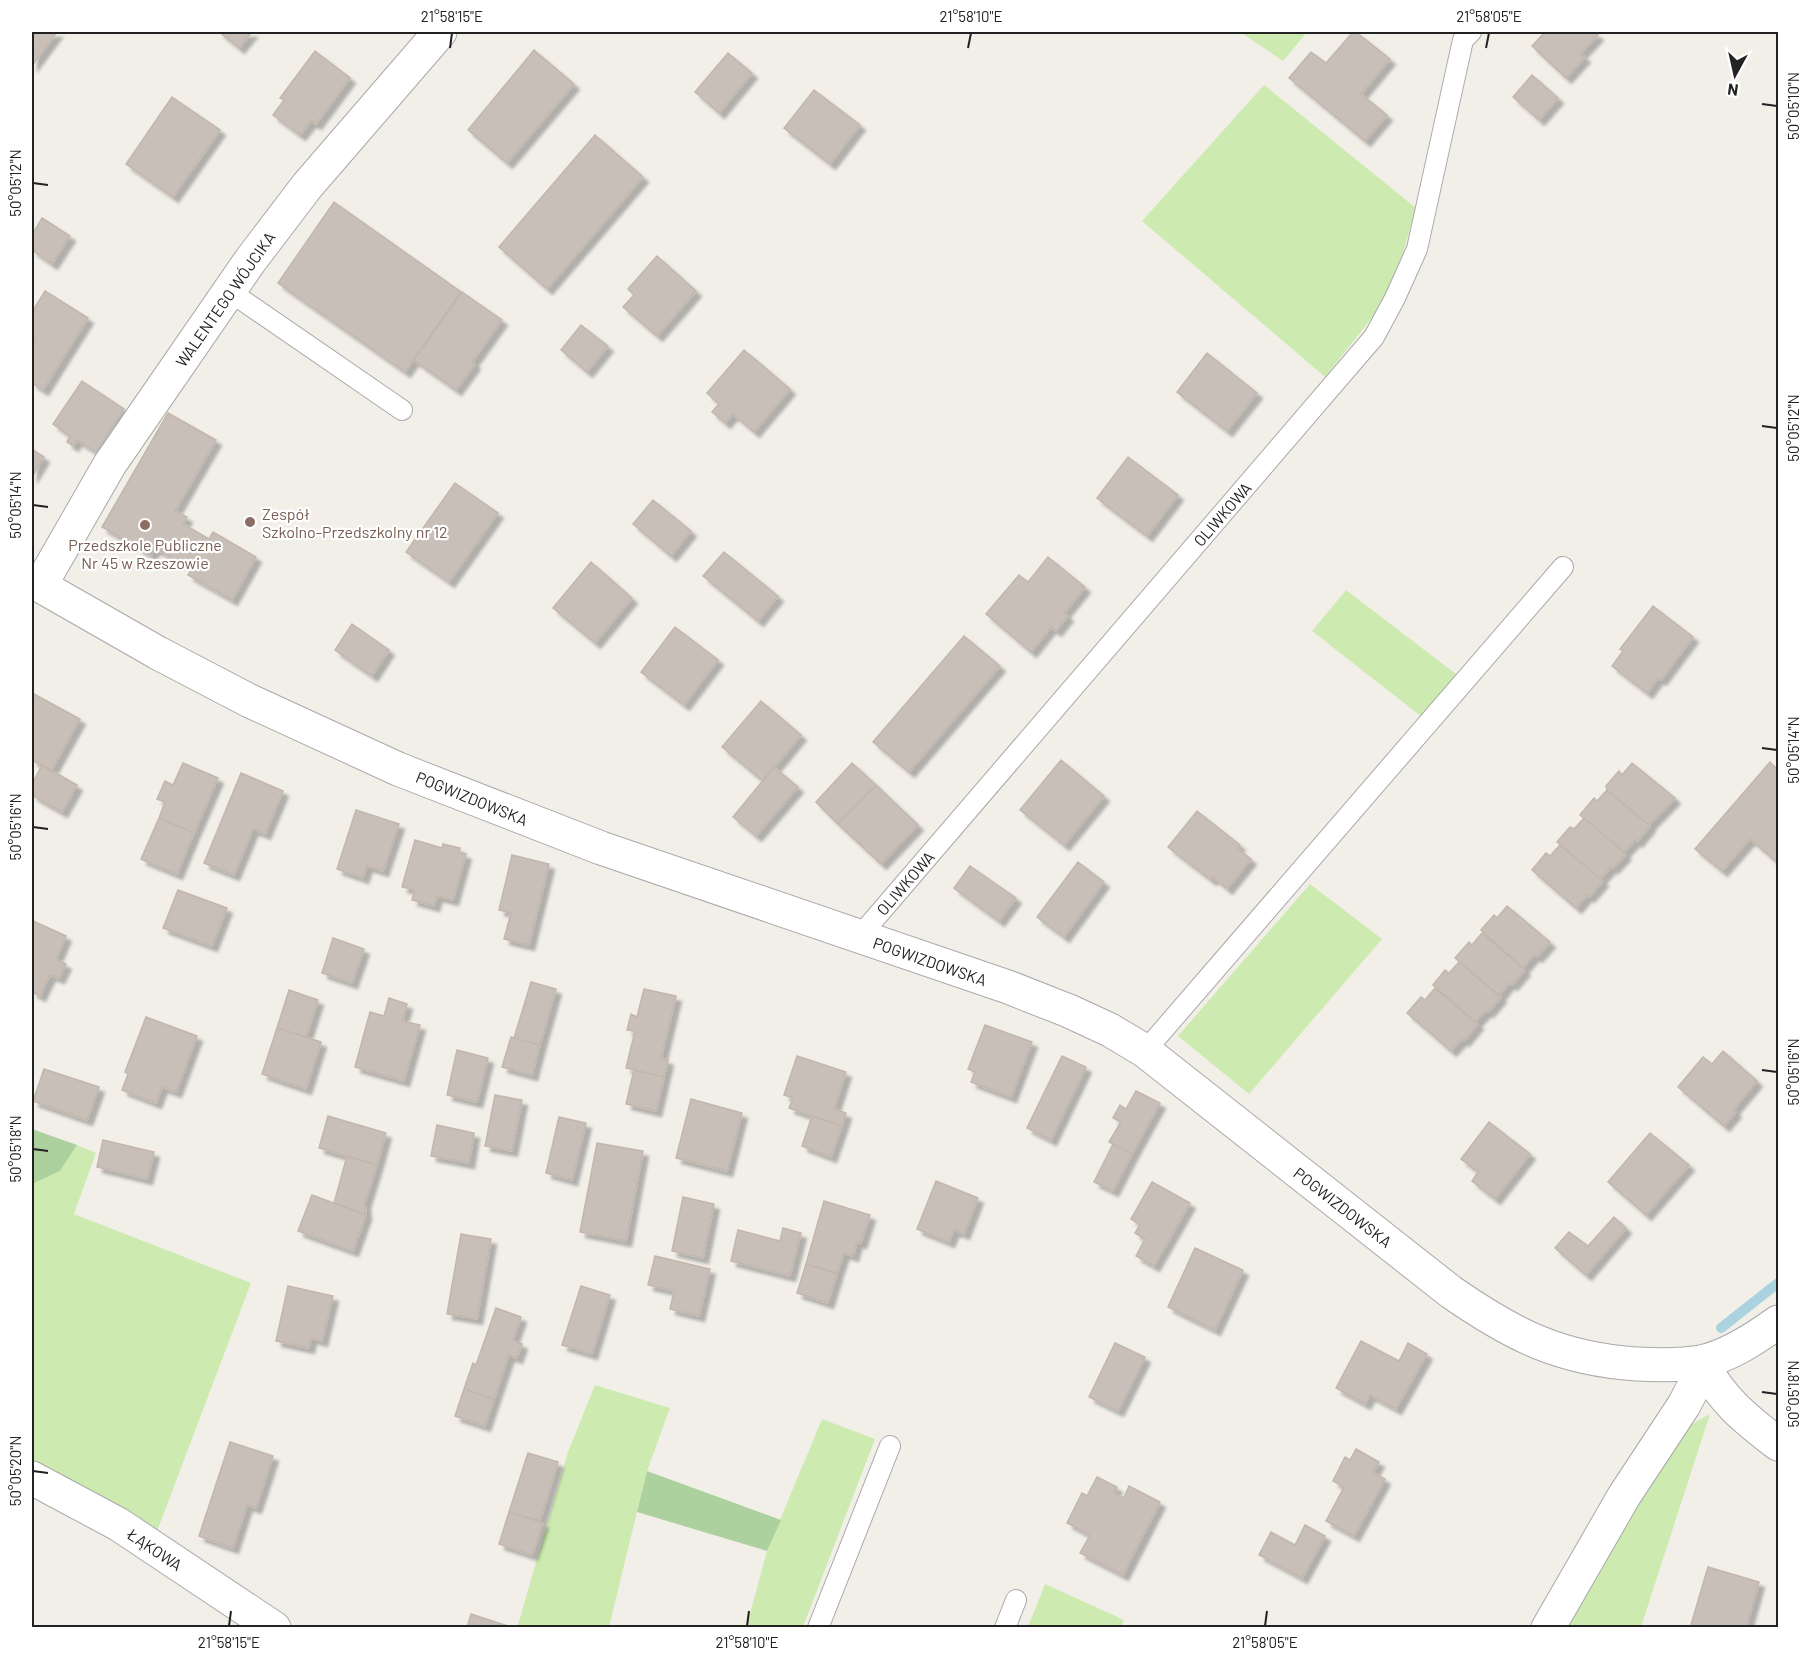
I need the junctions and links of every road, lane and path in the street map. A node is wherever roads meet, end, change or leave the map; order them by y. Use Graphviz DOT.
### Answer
graph roads {
  1 [pos="440,32"];
  2 [pos="1471,32"];
  3 [pos="229,291"];
  4 [pos="402,410"];
  5 [pos="1563,567"];
  6 [pos="35,584"];
  7 [pos="859,937"];
  8 [pos="1145,1051"];
  9 [pos="1779,1322"];
  10 [pos="1701,1362"];
  11 [pos="1779,1444"];
  12 [pos="890,1446"];
  13 [pos="32,1478"];
  14 [pos="1016,1600"];
  15 [pos="274,1628"];
  16 [pos="818,1628"];
  17 [pos="1005,1628"];
  18 [pos="1548,1628"];
  1 -- 3 [label="street, WALENTEGO WÓJCIKA"];
  2 -- 7 [label="lane, OLIWKOWA"];
  3 -- 4 [label="lane"];
  3 -- 6 [label="street, WALENTEGO WÓJCIKA"];
  5 -- 8 [label="lane"];
  6 -- 7 [label="street, POGWIZDOWSKA"];
  7 -- 8 [label="street, POGWIZDOWSKA"];
  8 -- 10 [label="street, POGWIZDOWSKA"];
  9 -- 10 [label="street, POGWIZDOWSKA"];
  10 -- 11 [label="street"];
  10 -- 18 [label="street"];
  12 -- 16 [label="lane"];
  13 -- 15 [label="street, ŁĄKOWA"];
  14 -- 17 [label="lane"];
}
